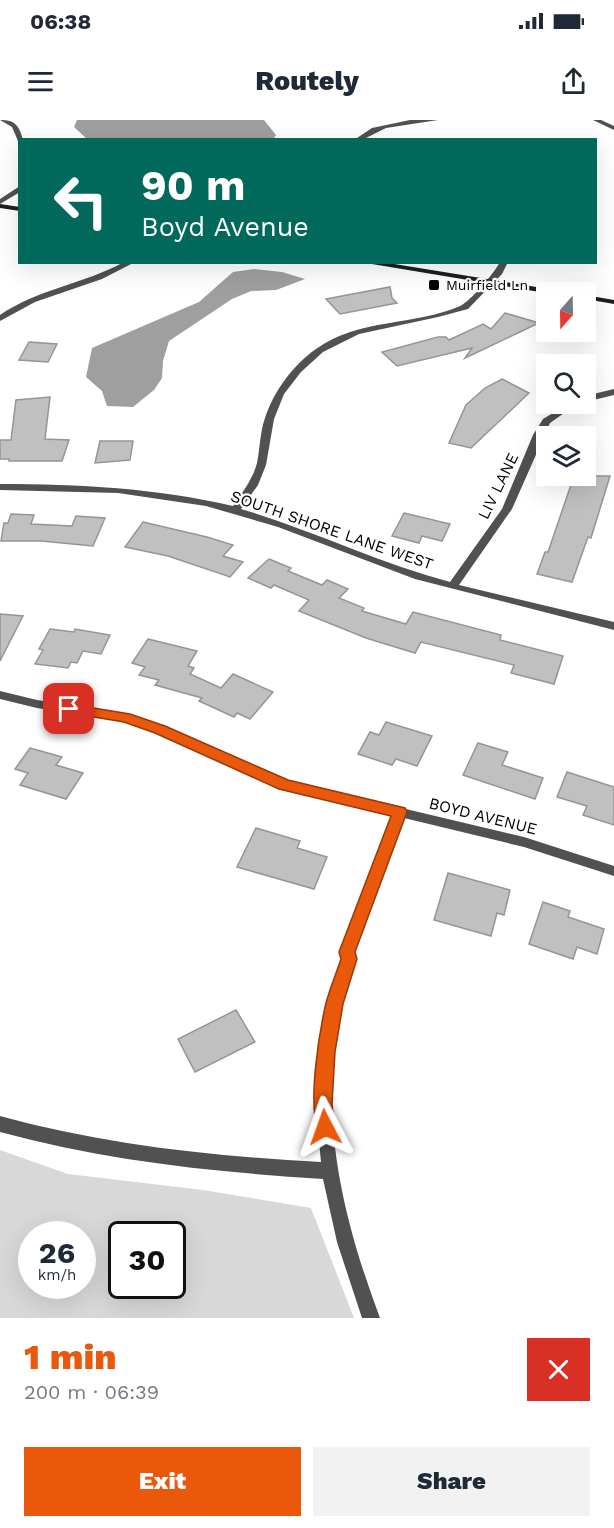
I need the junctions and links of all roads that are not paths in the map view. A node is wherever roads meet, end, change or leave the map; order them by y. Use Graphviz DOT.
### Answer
graph roads {
  1 [pos="3,120"];
  2 [pos="435,120"];
  3 [pos="596,120"];
  4 [pos="614,128"];
  5 [pos="19,138"];
  6 [pos="361,138"];
  7 [pos="18,190"];
  8 [pos="0,204"];
  9 [pos="18,208"];
  10 [pos="127,264"];
  11 [pos="376,264"];
  12 [pos="503,264"];
  13 [pos="489,282"];
  14 [pos="536,289"];
  15 [pos="596,299"];
  16 [pos="614,302"];
  17 [pos="0,319"];
  18 [pos="614,392"];
  19 [pos="596,396"];
  20 [pos="557,414"];
  21 [pos="0,487"];
  22 [pos="235,510"];
  23 [pos="453,586"];
  24 [pos="614,626"];
  25 [pos="0,695"];
  26 [pos="400,812"];
  27 [pos="614,871"];
  28 [pos="0,1124"];
  29 [pos="330,1171"];
  30 [pos="371,1318"];
  1 -- 5 [label="street"];
  2 -- 6 [label="street"];
  3 -- 4 [label="street"];
  7 -- 8 [label="street"];
  8 -- 9 [label="street"];
  10 -- 17 [label="street"];
  11 -- 13 [label="street"];
  12 -- 13 [label="street"];
  13 -- 14 [label="street"];
  13 -- 22 [label="street"];
  15 -- 16 [label="street"];
  18 -- 19 [label="street"];
  20 -- 23 [label="street, LIV LANE"];
  21 -- 22 [label="street, SOUTH SHORE LANE WEST"];
  22 -- 23 [label="street, SOUTH SHORE LANE WEST"];
  23 -- 24 [label="street, SOUTH SHORE LANE WEST"];
  25 -- 26 [label="street, BOYD AVENUE"];
  26 -- 27 [label="street, BOYD AVENUE"];
  26 -- 29 [label="street"];
  28 -- 29 [label="street"];
  29 -- 30 [label="street"];
}
